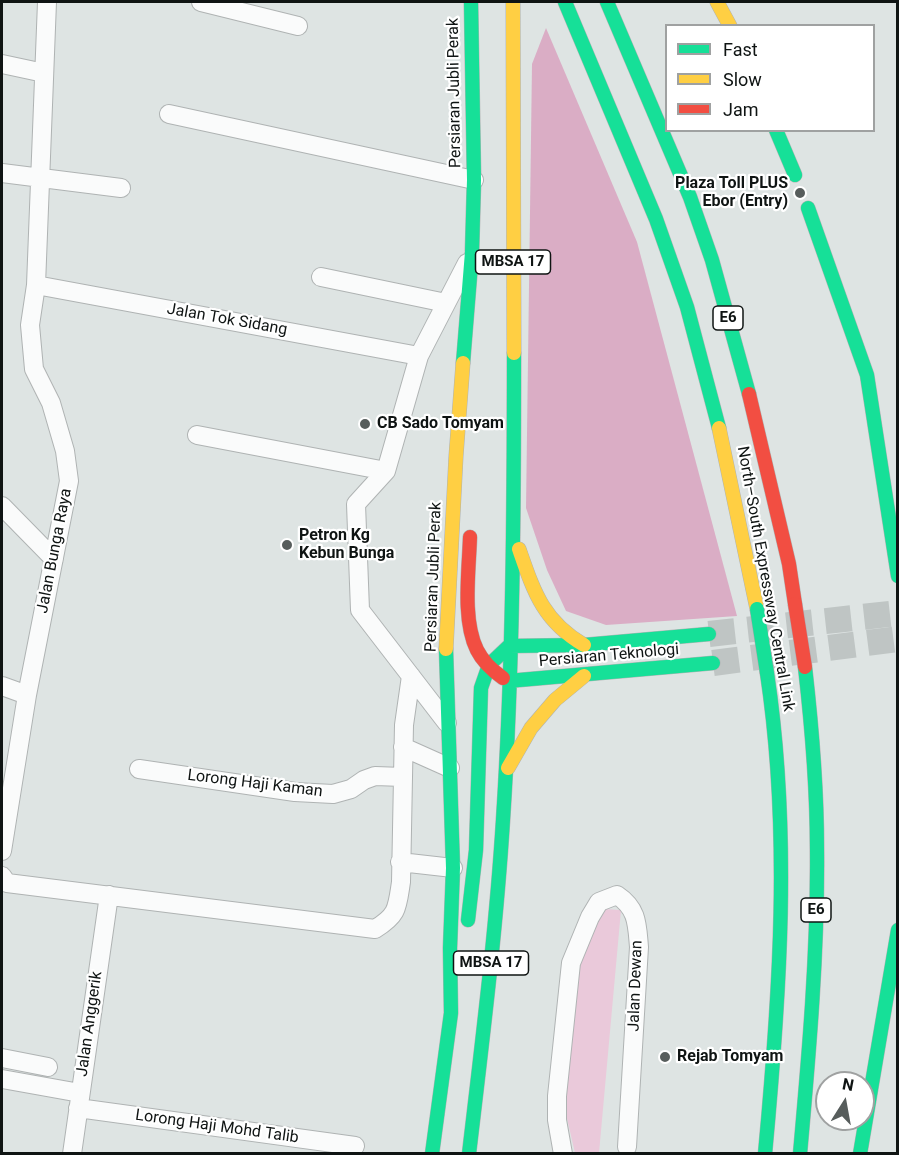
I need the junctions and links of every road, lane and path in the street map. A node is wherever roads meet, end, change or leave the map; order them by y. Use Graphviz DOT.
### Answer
graph roads {
  1 [pos="47,2"];
  2 [pos="201,2"];
  3 [pos="471,2"];
  4 [pos="513,2"];
  5 [pos="565,2"];
  6 [pos="607,2"];
  7 [pos="717,2"];
  8 [pos="729,24"];
  9 [pos="298,26"];
  10 [pos="2,64"];
  11 [pos="44,73"];
  12 [pos="169,114"];
  13 [pos="777,132"];
  14 [pos="2,173"];
  15 [pos="795,175"];
  16 [pos="40,178"];
  17 [pos="474,180"];
  18 [pos="121,188"];
  19 [pos="808,208"];
  20 [pos="472,252"];
  21 [pos="321,276"];
  22 [pos="36,285"];
  23 [pos="446,303"];
  24 [pos="419,356"];
  25 [pos="197,435"];
  26 [pos="456,456"];
  27 [pos="386,471"];
  28 [pos="467,505"];
  29 [pos="2,506"];
  30 [pos="470,526"];
  31 [pos="514,533"];
  32 [pos="54,559"];
  33 [pos="897,576"];
  34 [pos="709,634"];
  35 [pos="584,645"];
  36 [pos="509,646"];
  37 [pos="713,663"];
  38 [pos="489,665"];
  39 [pos="411,676"];
  40 [pos="584,676"];
  41 [pos="508,681"];
  42 [pos="2,687"];
  43 [pos="27,695"];
  44 [pos="449,725"];
  45 [pos="404,747"];
  46 [pos="450,768"];
  47 [pos="139,769"];
  48 [pos="506,772"];
  49 [pos="403,777"];
  50 [pos="6,791"];
  51 [pos="2,851"];
  52 [pos="400,862"];
  53 [pos="453,868"];
  54 [pos="2,876"];
  55 [pos="109,895"];
  56 [pos="467,929"];
  57 [pos="897,930"];
  58 [pos="464,952"];
  59 [pos="451,1013"];
  60 [pos="10,1060"];
  61 [pos="48,1067"];
  62 [pos="8,1080"];
  63 [pos="79,1101"];
  64 [pos="355,1146"];
  65 [pos="627,1147"];
  66 [pos="72,1154"];
  67 [pos="432,1154"];
  68 [pos="469,1154"];
  69 [pos="563,1154"];
  70 [pos="765,1154"];
  71 [pos="800,1154"];
  72 [pos="861,1154"];
  1 -- 11 [label="street, Jalan Bunga Raya"];
  2 -- 9 [label="street"];
  3 -- 17 [label="main road, Persiaran Jubli Perak / MBSA 17"];
  4 -- 31 [label="main road, MBSA 17"];
  5 -- 70 [label="main road, North–South Expressway Central Link / E6, bridge"];
  6 -- 71 [label="main road, North–South Expressway Central Link / E6, bridge"];
  7 -- 8 [label="main road"];
  10 -- 11 [label="street"];
  11 -- 16 [label="street, Jalan Bunga Raya"];
  12 -- 17 [label="street"];
  13 -- 15 [label="main road"];
  14 -- 16 [label="street"];
  16 -- 18 [label="street"];
  16 -- 22 [label="street, Jalan Bunga Raya"];
  17 -- 20 [label="main road, Persiaran Jubli Perak / MBSA 17"];
  19 -- 33 [label="main road"];
  20 -- 23 [label="street"];
  20 -- 26 [label="main road, Persiaran Jubli Perak / MBSA 17"];
  21 -- 23 [label="street"];
  22 -- 24 [label="street, Jalan Tok Sidang"];
  22 -- 32 [label="street, Jalan Bunga Raya"];
  23 -- 24 [label="street"];
  24 -- 27 [label="street"];
  25 -- 27 [label="street"];
  26 -- 28 [label="main road"];
  26 -- 44 [label="main road, Persiaran Jubli Perak / MBSA 17"];
  27 -- 39 [label="street"];
  29 -- 32 [label="street"];
  30 -- 38 [label="main road"];
  31 -- 35 [label="main road"];
  31 -- 36 [label="main road, MBSA 17"];
  32 -- 43 [label="street, Jalan Bunga Raya"];
  34 -- 35 [label="main road, Persiaran Teknologi"];
  35 -- 36 [label="main road, Persiaran Teknologi"];
  36 -- 38 [label="main road"];
  36 -- 41 [label="main road, MBSA 17"];
  37 -- 40 [label="main road, Persiaran Teknologi"];
  38 -- 41 [label="main road"];
  38 -- 56 [label="main road"];
  39 -- 44 [label="street"];
  39 -- 45 [label="street"];
  40 -- 41 [label="main road, Persiaran Teknologi"];
  40 -- 48 [label="main road"];
  41 -- 48 [label="main road, MBSA 17"];
  42 -- 43 [label="street"];
  43 -- 50 [label="street, Jalan Bunga Raya"];
  44 -- 46 [label="main road, Persiaran Jubli Perak / MBSA 17"];
  45 -- 46 [label="street"];
  45 -- 49 [label="street"];
  46 -- 53 [label="main road, Persiaran Jubli Perak / MBSA 17"];
  47 -- 49 [label="street, Lorong Haji Kaman"];
  48 -- 68 [label="main road, MBSA 17"];
  49 -- 52 [label="street"];
  50 -- 51 [label="street, Jalan Bunga Raya"];
  52 -- 53 [label="street"];
  52 -- 55 [label="street"];
  53 -- 59 [label="main road, Persiaran Jubli Perak / MBSA 17"];
  54 -- 55 [label="street"];
  55 -- 63 [label="street, Jalan Anggerik"];
  57 -- 72 [label="main road"];
  58 -- 59 [label="main road"];
  59 -- 67 [label="main road, Persiaran Jubli Perak / MBSA 17"];
  60 -- 61 [label="street"];
  60 -- 62 [label="street"];
  62 -- 63 [label="street, Lorong Haji Mohd Talib"];
  63 -- 64 [label="street, Lorong Haji Mohd Talib"];
  63 -- 66 [label="street, Jalan Anggerik"];
  65 -- 69 [label="street, Jalan Dewan"];
}
